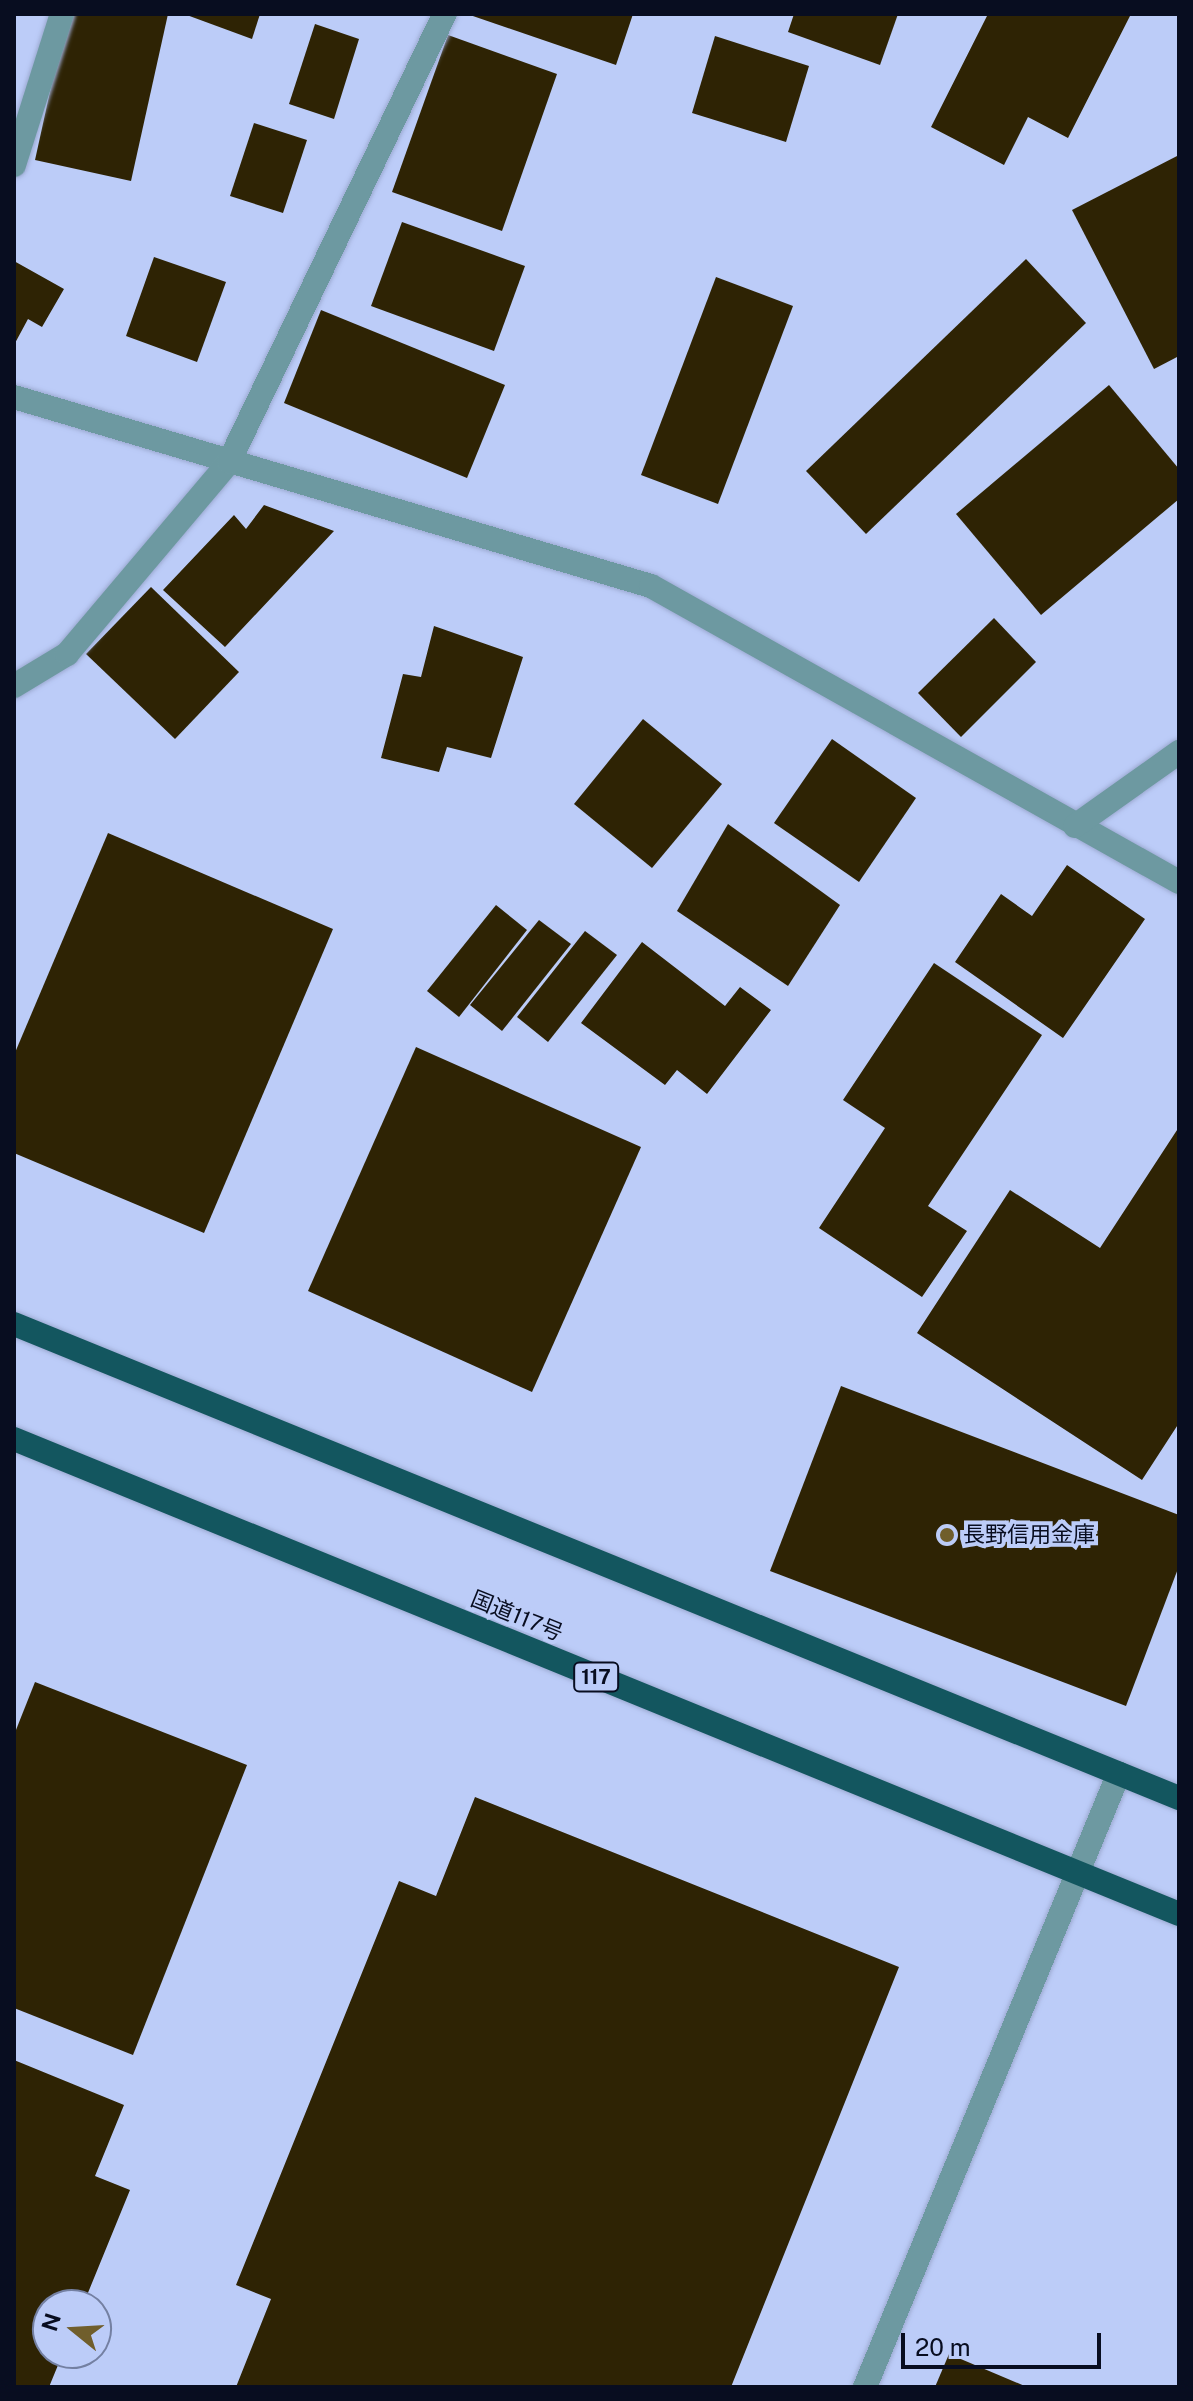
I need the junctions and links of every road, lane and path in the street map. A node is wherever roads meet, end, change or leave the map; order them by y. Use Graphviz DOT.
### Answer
graph roads {
  1 [pos="62,14"];
  2 [pos="445,14"];
  3 [pos="14,165"];
  4 [pos="14,397"];
  5 [pos="229,462"];
  6 [pos="14,686"];
  7 [pos="1179,752"];
  8 [pos="1075,826"];
  9 [pos="1179,882"];
  10 [pos="14,1324"];
  11 [pos="14,1439"];
  12 [pos="1119,1773"];
  13 [pos="1179,1798"];
  14 [pos="1077,1872"];
  15 [pos="1179,1914"];
  16 [pos="865,2387"];
  1 -- 3 [label="street"];
  2 -- 5 [label="street"];
  4 -- 5 [label="street"];
  5 -- 6 [label="street"];
  5 -- 8 [label="street"];
  7 -- 8 [label="street"];
  8 -- 9 [label="street"];
  10 -- 12 [label="highway"];
  11 -- 14 [label="highway, 国道117号 / 117"];
  12 -- 13 [label="highway"];
  12 -- 14 [label="street"];
  14 -- 15 [label="highway, 国道117号 / 117"];
  14 -- 16 [label="street"];
}
